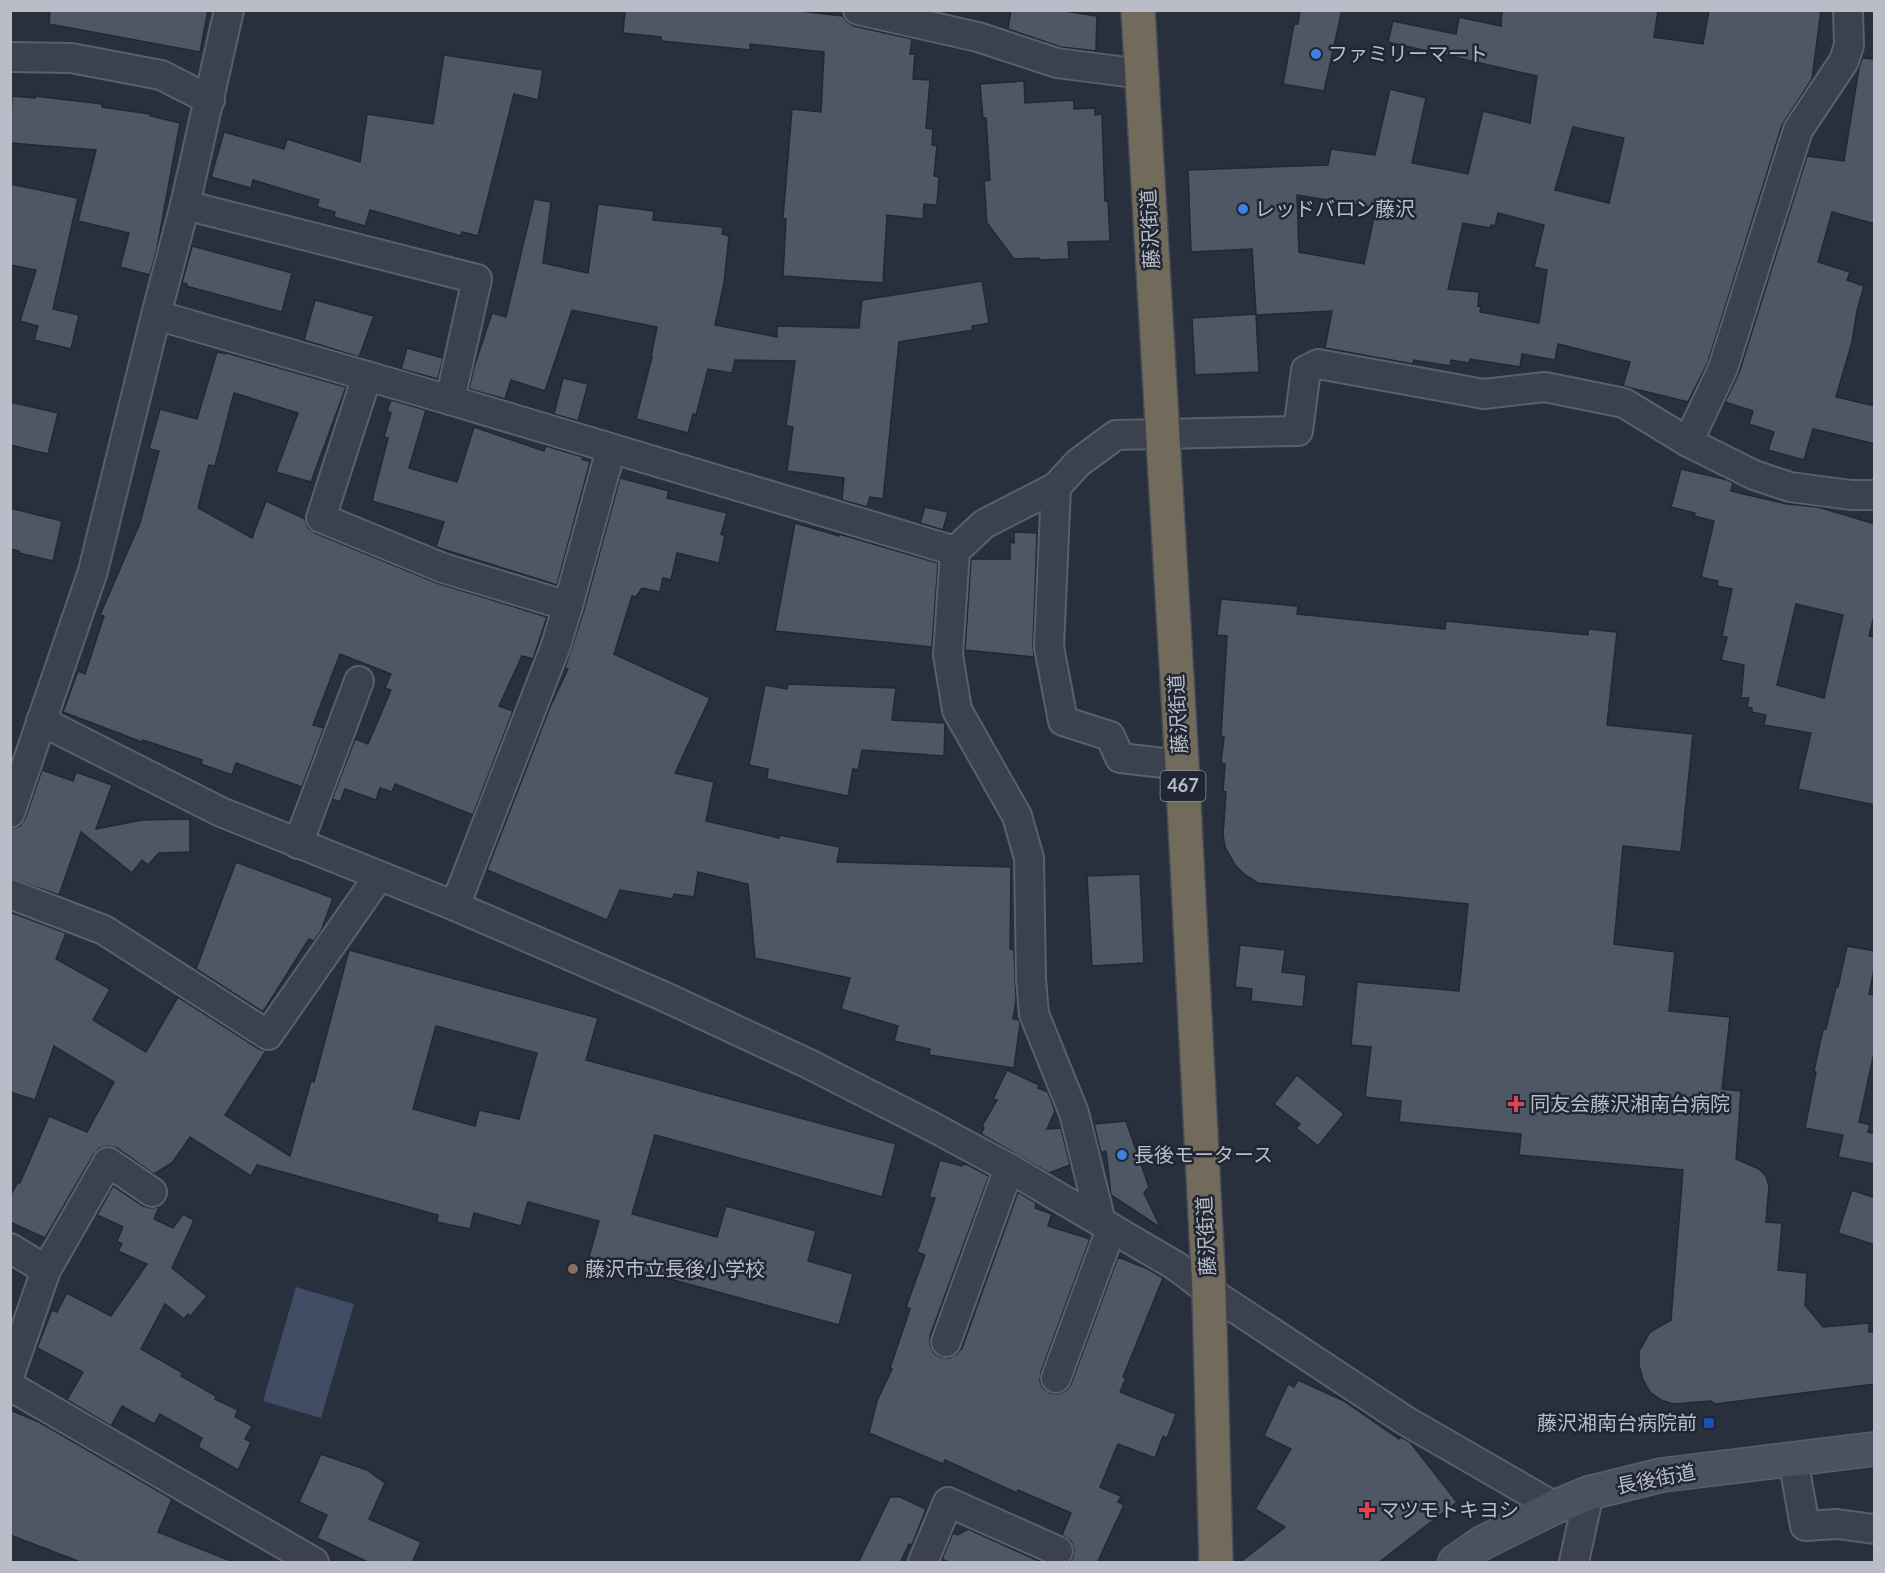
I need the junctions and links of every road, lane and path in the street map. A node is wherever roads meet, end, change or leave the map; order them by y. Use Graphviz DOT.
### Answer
graph roads {
  1 [pos="230,10"];
  2 [pos="858,10"];
  3 [pos="1138,10"];
  4 [pos="1848,10"];
  5 [pos="10,57"];
  6 [pos="1142,74"];
  7 [pos="210,100"];
  8 [pos="185,205"];
  9 [pos="156,315"];
  10 [pos="367,376"];
  11 [pos="450,400"];
  12 [pos="1161,433"];
  13 [pos="1689,442"];
  14 [pos="611,450"];
  15 [pos="1056,487"];
  16 [pos="1875,495"];
  17 [pos="956,550"];
  18 [pos="568,606"];
  19 [pos="359,681"];
  20 [pos="41,721"];
  21 [pos="1182,765"];
  22 [pos="10,813"];
  23 [pos="298,844"];
  24 [pos="379,876"];
  25 [pos="10,894"];
  26 [pos="455,906"];
  27 [pos="1009,1168"];
  28 [pos="152,1192"];
  29 [pos="1106,1226"];
  30 [pos="10,1248"];
  31 [pos="46,1270"];
  32 [pos="1209,1291"];
  33 [pos="946,1342"];
  34 [pos="10,1374"];
  35 [pos="1056,1378"];
  36 [pos="10,1386"];
  37 [pos="1875,1449"];
  38 [pos="1793,1459"];
  39 [pos="1589,1493"];
  40 [pos="1555,1507"];
  41 [pos="1875,1529"];
  42 [pos="1058,1551"];
  43 [pos="304,1560"];
  44 [pos="923,1563"];
  45 [pos="1216,1563"];
  46 [pos="1455,1563"];
  47 [pos="1574,1563"];
  1 -- 7 [label="street"];
  2 -- 6 [label="street"];
  3 -- 6 [label="highway, 藤沢街道 / 467"];
  4 -- 13 [label="street"];
  5 -- 7 [label="street"];
  6 -- 12 [label="highway, 藤沢街道 / 467"];
  7 -- 8 [label="street"];
  8 -- 9 [label="street"];
  8 -- 11 [label="street"];
  9 -- 10 [label="street"];
  9 -- 20 [label="street"];
  10 -- 11 [label="street"];
  10 -- 18 [label="street"];
  11 -- 14 [label="street"];
  12 -- 13 [label="street"];
  12 -- 15 [label="street"];
  12 -- 21 [label="highway, 藤沢街道 / 467"];
  13 -- 16 [label="street"];
  14 -- 17 [label="street"];
  14 -- 18 [label="street"];
  15 -- 17 [label="street"];
  15 -- 21 [label="street"];
  17 -- 29 [label="street"];
  18 -- 26 [label="street"];
  19 -- 23 [label="street"];
  20 -- 22 [label="street"];
  20 -- 23 [label="street"];
  21 -- 32 [label="highway, 藤沢街道 / 467"];
  23 -- 24 [label="street"];
  24 -- 25 [label="street"];
  24 -- 26 [label="street"];
  26 -- 27 [label="street"];
  27 -- 29 [label="street"];
  27 -- 33 [label="street"];
  28 -- 31 [label="street"];
  29 -- 32 [label="street"];
  29 -- 35 [label="street"];
  30 -- 31 [label="street"];
  31 -- 34 [label="street"];
  32 -- 40 [label="street"];
  32 -- 45 [label="highway, 藤沢街道 / 467"];
  36 -- 43 [label="street"];
  37 -- 38 [label="street, 長後街道"];
  38 -- 39 [label="street, 長後街道"];
  38 -- 41 [label="street"];
  39 -- 40 [label="street, 長後街道"];
  39 -- 47 [label="street"];
  40 -- 46 [label="street, 長後街道"];
  42 -- 44 [label="street"];
}
